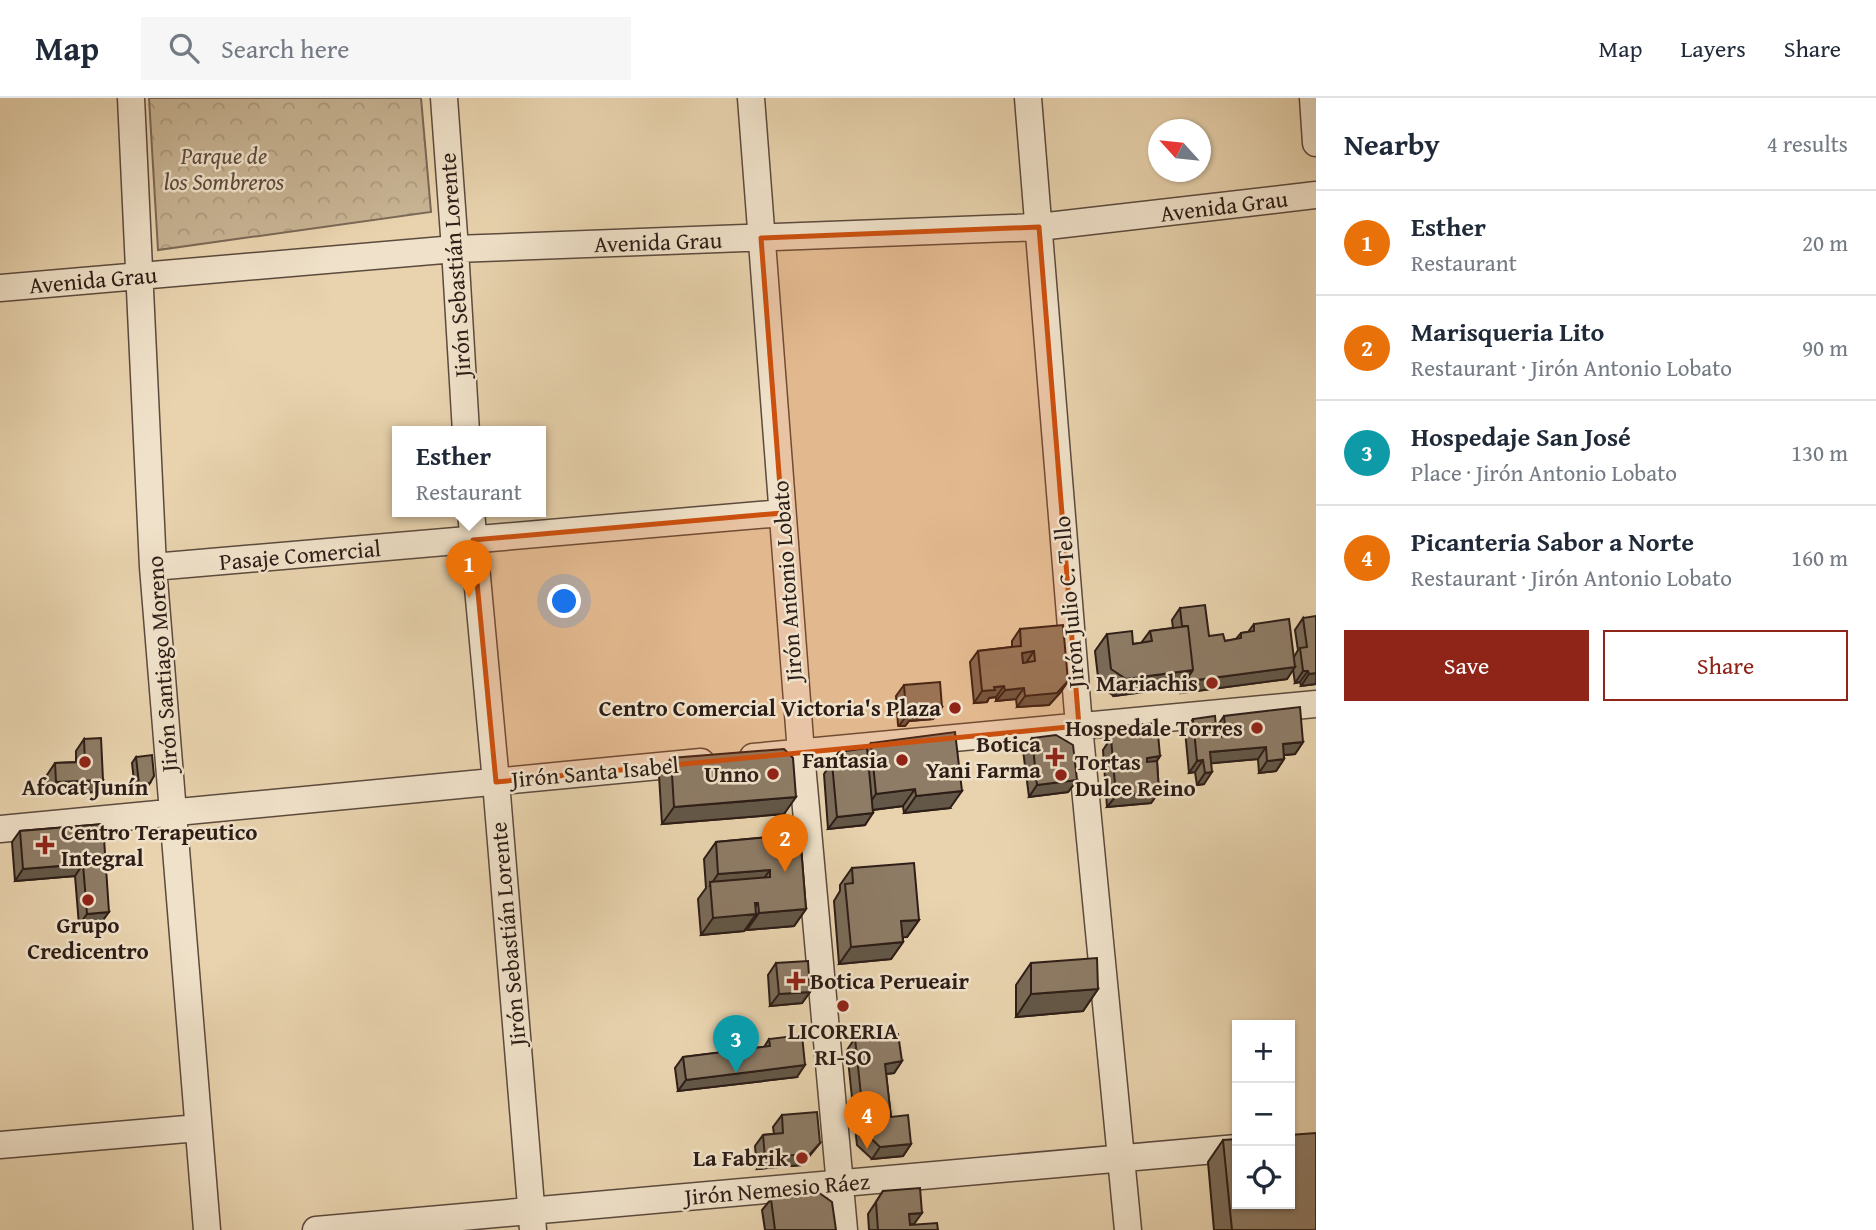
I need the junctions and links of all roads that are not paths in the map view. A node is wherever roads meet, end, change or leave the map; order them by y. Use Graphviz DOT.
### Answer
graph roads {
  1 [pos="130,98"];
  2 [pos="444,98"];
  3 [pos="751,98"];
  4 [pos="1028,98"];
  5 [pos="1313,98"];
  6 [pos="1316,143"];
  7 [pos="1316,195"];
  8 [pos="1039,227"];
  9 [pos="761,238"];
  10 [pos="455,249"];
  11 [pos="140,276"];
  12 [pos="0,288"];
  13 [pos="466,426"];
  14 [pos="782,513"];
  15 [pos="471,517"];
  16 [pos="473,540"];
  17 [pos="153,567"];
  18 [pos="1316,704"];
  19 [pos="1079,726"];
  20 [pos="800,753"];
  21 [pos="496,782"];
  22 [pos="173,812"];
  23 [pos="0,829"];
  24 [pos="198,1128"];
  25 [pos="0,1145"];
  26 [pos="1232,1148"];
  27 [pos="1121,1159"];
  28 [pos="840,1184"];
  29 [pos="532,1221"];
  30 [pos="207,1230"];
  31 [pos="316,1230"];
  32 [pos="844,1230"];
  33 [pos="1128,1230"];
  1 -- 11 [label="street, Jirón Santiago Moreno"];
  2 -- 10 [label="street, Jirón Sebastián Lorente"];
  3 -- 9 [label="street, Jirón Antonio Lobato"];
  4 -- 8 [label="street, Jirón Julio C. Tello"];
  5 -- 6 [label="street"];
  7 -- 8 [label="street, Avenida Grau"];
  8 -- 9 [label="street, Avenida Grau"];
  8 -- 19 [label="street, Jirón Julio C. Tello"];
  9 -- 10 [label="street, Avenida Grau"];
  9 -- 14 [label="street, Jirón Antonio Lobato"];
  10 -- 11 [label="street, Avenida Grau"];
  10 -- 13 [label="street, Jirón Sebastián Lorente"];
  11 -- 12 [label="street, Avenida Grau"];
  11 -- 17 [label="street, Jirón Santiago Moreno"];
  14 -- 16 [label="street, Pasaje Comercial"];
  14 -- 20 [label="street, Jirón Antonio Lobato"];
  15 -- 16 [label="street, Jirón Sebastián Lorente"];
  16 -- 17 [label="street, Pasaje Comercial"];
  16 -- 21 [label="street, Jirón Sebastián Lorente"];
  17 -- 22 [label="street, Jirón Santiago Moreno"];
  18 -- 19 [label="street, Jirón Santa Isabel"];
  19 -- 20 [label="street, Jirón Santa Isabel"];
  19 -- 27 [label="street, Jirón Julio C. Tello"];
  20 -- 21 [label="street, Jirón Santa Isabel"];
  20 -- 28 [label="street, Jirón Antonio Lobato"];
  21 -- 22 [label="street, Jirón Santa Isabel"];
  21 -- 29 [label="street, Jirón Sebastián Lorente"];
  22 -- 23 [label="street, Jirón Santa Isabel"];
  22 -- 24 [label="street, Jirón Santiago Moreno"];
  24 -- 25 [label="street"];
  24 -- 30 [label="street, Jirón Santiago Moreno"];
  26 -- 27 [label="street, Jirón Nemesio Ráez"];
  27 -- 28 [label="street, Jirón Nemesio Ráez"];
  27 -- 33 [label="street, Jirón Julio C. Tello"];
  28 -- 29 [label="street, Jirón Nemesio Ráez"];
  28 -- 32 [label="street, Jirón Antonio Lobato"];
  29 -- 31 [label="street, Jirón Nemesio Ráez"];
}
